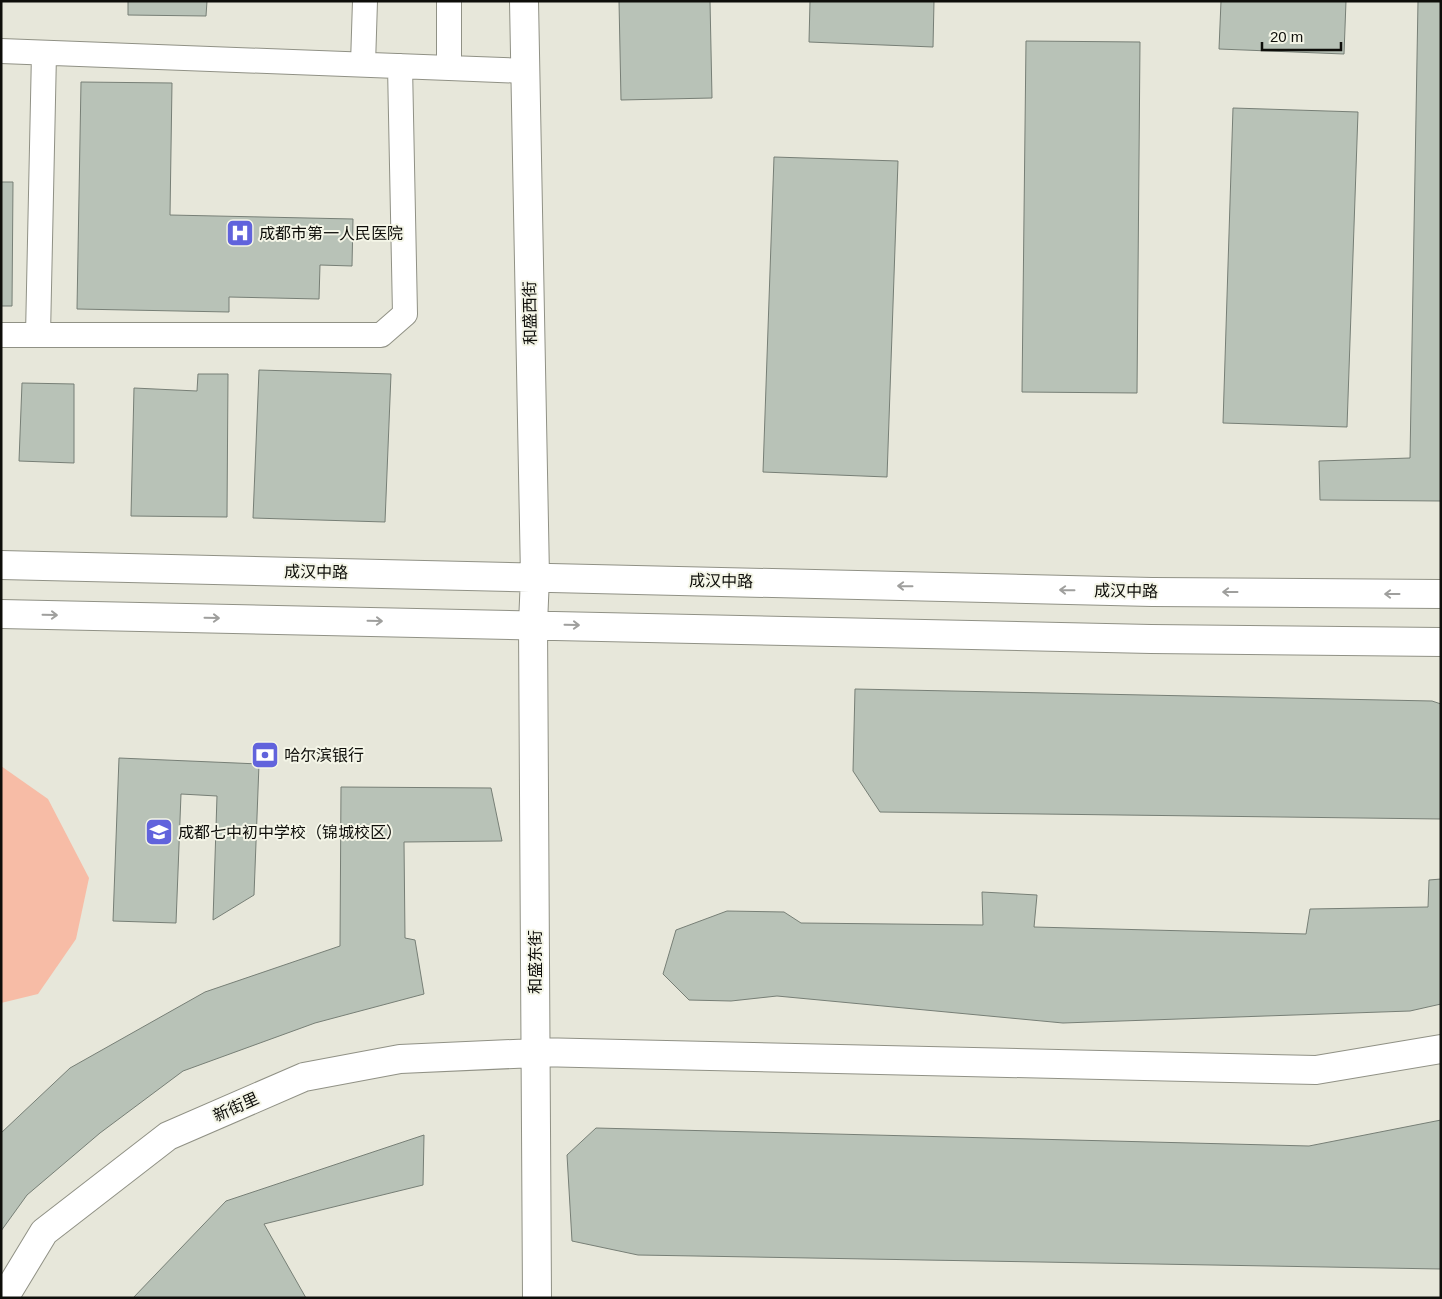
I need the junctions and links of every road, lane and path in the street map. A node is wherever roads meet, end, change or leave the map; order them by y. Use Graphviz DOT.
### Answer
graph roads {
  1 [pos="365,1"];
  2 [pos="449,1"];
  3 [pos="524,1"];
  4 [pos="1,51"];
  5 [pos="44,53"];
  6 [pos="363,64"];
  7 [pos="400,66"];
  8 [pos="449,68"];
  9 [pos="526,70"];
  10 [pos="38,335"];
  11 [pos="1,336"];
  12 [pos="1,565"];
  13 [pos="535,577"];
  14 [pos="1441,594"];
  15 [pos="1,614"];
  16 [pos="533,624"];
  17 [pos="1441,642"];
  18 [pos="1441,1048"];
  19 [pos="536,1053"];
  20 [pos="4,1298"];
  21 [pos="537,1298"];
  1 -- 6 [label="street"];
  2 -- 8 [label="street"];
  3 -- 9 [label="main road, 和盛西街"];
  4 -- 5 [label="street"];
  5 -- 6 [label="street"];
  5 -- 10 [label="street"];
  6 -- 7 [label="street"];
  7 -- 8 [label="street"];
  7 -- 10 [label="street"];
  8 -- 9 [label="street"];
  9 -- 13 [label="main road, 和盛西街"];
  10 -- 11 [label="street"];
  12 -- 13 [label="main road, 成汉中路"];
  14 -- 13 [label="main road, 成汉中路, one-way"];
  13 -- 16 [label="main road, 和盛西街"];
  15 -- 16 [label="main road, one-way"];
  16 -- 17 [label="main road, one-way"];
  16 -- 19 [label="main road, 和盛东街"];
  18 -- 19 [label="main road, 新街里"];
  19 -- 20 [label="main road, 新街里"];
  19 -- 21 [label="main road, 和盛东街"];
}
